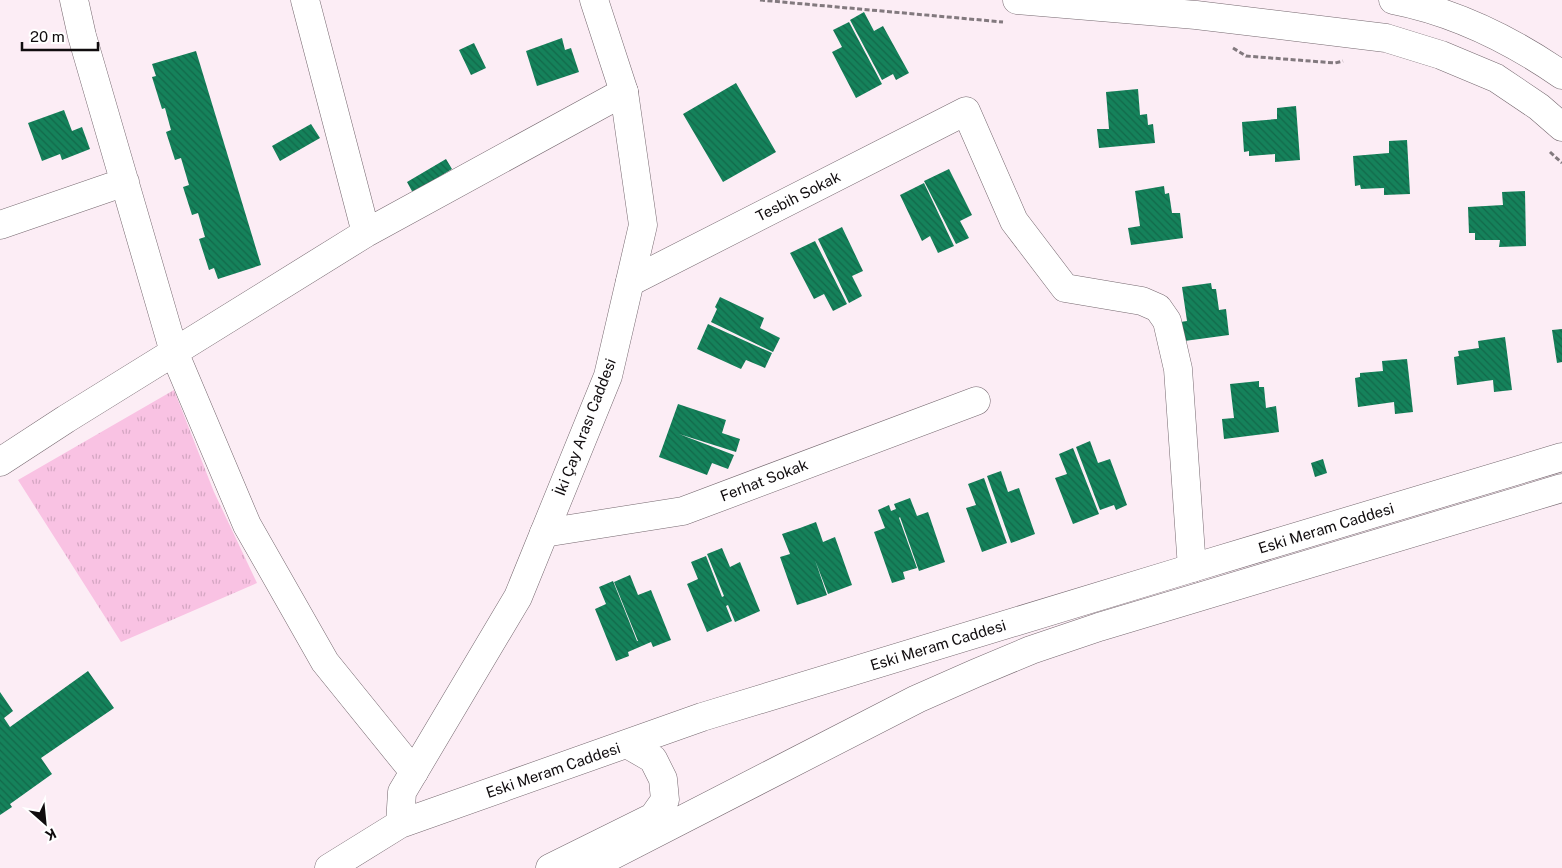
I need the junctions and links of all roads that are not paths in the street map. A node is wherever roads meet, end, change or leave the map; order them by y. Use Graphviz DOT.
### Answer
graph roads {
  1 [pos="74,0"];
  2 [pos="305,0"];
  3 [pos="594,0"];
  4 [pos="1393,0"];
  5 [pos="1010,11"];
  6 [pos="1562,75"];
  7 [pos="624,92"];
  8 [pos="1562,127"];
  9 [pos="125,182"];
  10 [pos="0,225"];
  11 [pos="366,233"];
  12 [pos="630,282"];
  13 [pos="174,352"];
  14 [pos="976,401"];
  15 [pos="2,455"];
  16 [pos="1562,457"];
  17 [pos="1562,488"];
  18 [pos="544,533"];
  19 [pos="1192,568"];
  20 [pos="627,744"];
  21 [pos="414,772"];
  22 [pos="400,824"];
  23 [pos="329,868"];
  24 [pos="550,868"];
  25 [pos="588,868"];
  1 -- 9 [label="street"];
  2 -- 11 [label="street"];
  3 -- 7 [label="street, İki Çay Arası Caddesi"];
  4 -- 6 [label="street"];
  5 -- 8 [label="street"];
  7 -- 11 [label="street"];
  7 -- 12 [label="street, İki Çay Arası Caddesi"];
  9 -- 10 [label="street"];
  9 -- 13 [label="street"];
  11 -- 13 [label="street"];
  12 -- 18 [label="street, İki Çay Arası Caddesi"];
  12 -- 19 [label="street, Tesbih Sokak"];
  13 -- 15 [label="street"];
  13 -- 21 [label="street"];
  14 -- 18 [label="street, Ferhat Sokak"];
  16 -- 19 [label="street, Eski Meram Caddesi"];
  17 -- 25 [label="street, Eski Meram Caddesi"];
  18 -- 21 [label="street, İki Çay Arası Caddesi"];
  19 -- 20 [label="street, Eski Meram Caddesi"];
  20 -- 22 [label="street, Eski Meram Caddesi"];
  20 -- 24 [label="street"];
  21 -- 22 [label="street, İki Çay Arası Caddesi"];
  22 -- 23 [label="street, Eski Meram Caddesi"];
}
